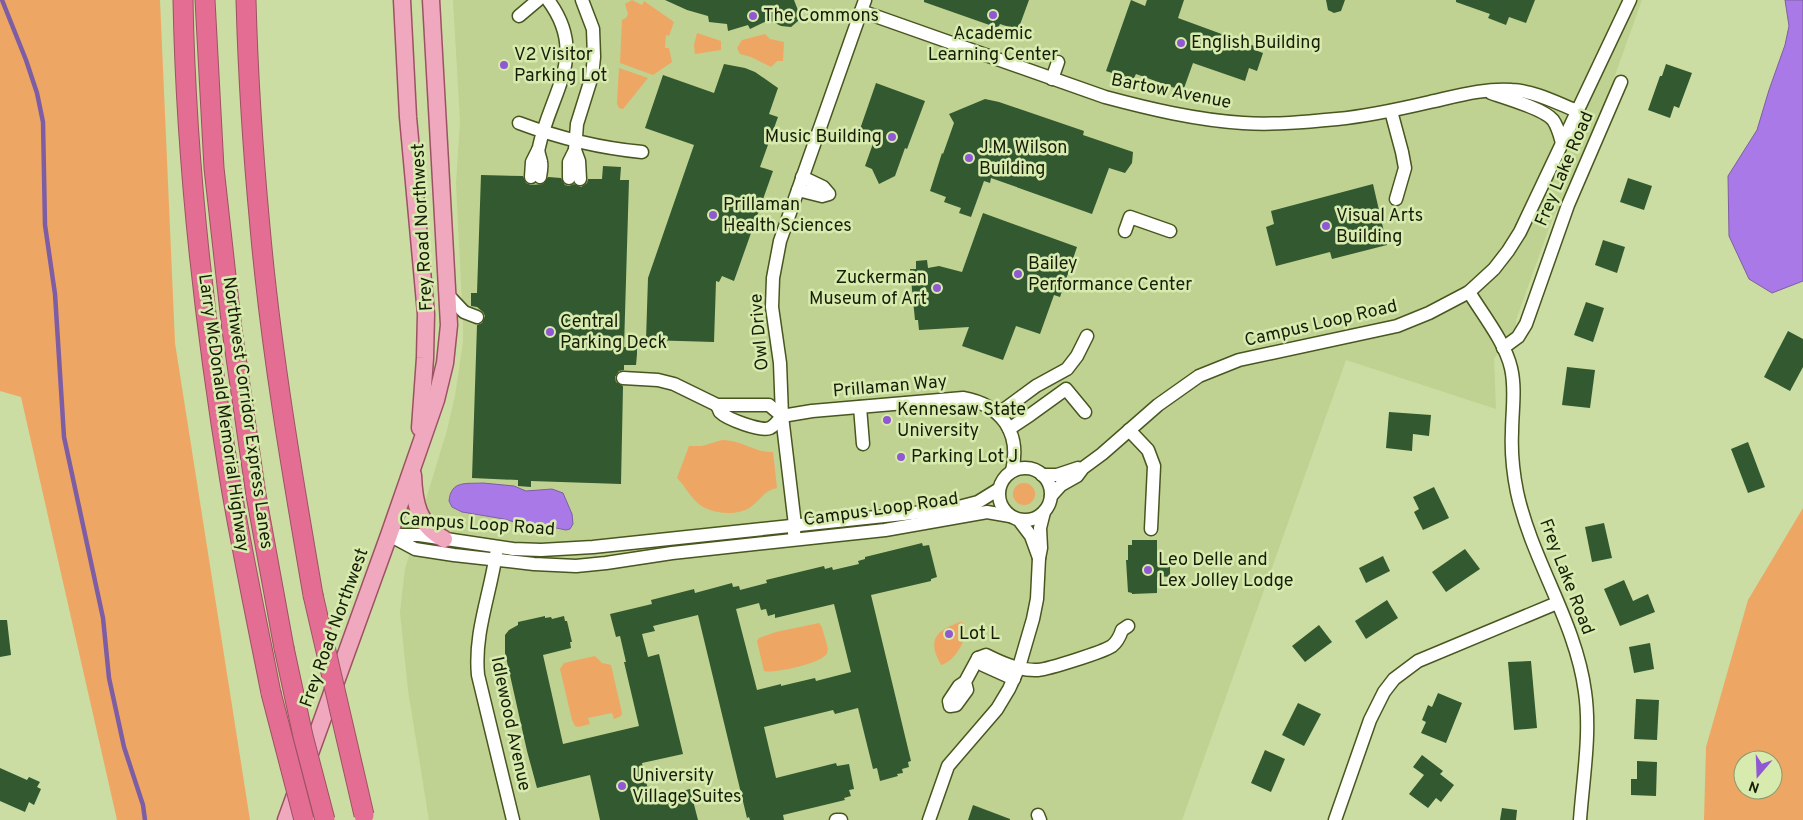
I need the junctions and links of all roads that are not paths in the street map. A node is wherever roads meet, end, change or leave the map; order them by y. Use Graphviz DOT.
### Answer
graph roads {
  1 [pos="183,0"];
  2 [pos="205,0"];
  3 [pos="246,0"];
  4 [pos="402,0"];
  5 [pos="431,0"];
  6 [pos="538,0"];
  7 [pos="548,0"];
  8 [pos="582,0"];
  9 [pos="1630,0"];
  10 [pos="863,6"];
  11 [pos="520,16"];
  12 [pos="1058,62"];
  13 [pos="1052,79"];
  14 [pos="1621,82"];
  15 [pos="1486,91"];
  16 [pos="1391,111"];
  17 [pos="1577,111"];
  18 [pos="519,123"];
  19 [pos="543,132"];
  20 [pos="1562,143"];
  21 [pos="575,146"];
  22 [pos="642,152"];
  23 [pos="536,177"];
  24 [pos="802,177"];
  25 [pos="574,178"];
  26 [pos="798,190"];
  27 [pos="1396,199"];
  28 [pos="1125,231"];
  29 [pos="1170,231"];
  30 [pos="1469,292"];
  31 [pos="447,294"];
  32 [pos="477,316"];
  33 [pos="1087,336"];
  34 [pos="1504,348"];
  35 [pos="1067,369"];
  36 [pos="623,378"];
  37 [pos="1066,389"];
  38 [pos="717,405"];
  39 [pos="749,405"];
  40 [pos="863,407"];
  41 [pos="1085,412"];
  42 [pos="998,414"];
  43 [pos="782,416"];
  44 [pos="748,426"];
  45 [pos="1129,430"];
  46 [pos="1011,434"];
  47 [pos="866,443"];
  48 [pos="418,448"];
  49 [pos="413,466"];
  50 [pos="1030,468"];
  51 [pos="1083,468"];
  52 [pos="1012,471"];
  53 [pos="1042,475"];
  54 [pos="999,489"];
  55 [pos="1051,496"];
  56 [pos="1044,512"];
  57 [pos="1015,518"];
  58 [pos="795,525"];
  59 [pos="1151,529"];
  60 [pos="389,535"];
  61 [pos="444,539"];
  62 [pos="790,540"];
  63 [pos="496,547"];
  64 [pos="1039,558"];
  65 [pos="495,561"];
  66 [pos="1557,603"];
  67 [pos="1128,626"];
  68 [pos="1016,673"];
  69 [pos="950,706"];
  70 [pos="365,817"];
  71 [pos="286,820"];
  72 [pos="304,820"];
  73 [pos="324,820"];
  74 [pos="513,820"];
  75 [pos="836,820"];
  76 [pos="841,820"];
  77 [pos="929,820"];
  78 [pos="1334,820"];
  79 [pos="1580,820"];
  1 -- 72 [label="highway, Larry McDonald Memorial Highway, bridge"];
  2 -- 73 [label="highway, Northwest Corridor Express Lanes, bridge"];
  3 -- 70 [label="highway, bridge"];
  4 -- 48 [label="main road, Frey Road Northwest"];
  5 -- 31 [label="main road, Frey Road Northwest"];
  6 -- 11 [label="street"];
  7 -- 19 [label="street"];
  8 -- 21 [label="street"];
  9 -- 17 [label="street, Campus Loop Road"];
  10 -- 13 [label="street, Bartow Avenue"];
  10 -- 24 [label="street, Owl Drive"];
  12 -- 13 [label="street"];
  13 -- 16 [label="street, Bartow Avenue"];
  14 -- 34 [label="street, Frey Lake Road"];
  15 -- 16 [label="street, Bartow Avenue"];
  15 -- 17 [label="street, Bartow Avenue"];
  15 -- 20 [label="street"];
  16 -- 27 [label="street"];
  17 -- 20 [label="street, Campus Loop Road"];
  18 -- 19 [label="street"];
  19 -- 21 [label="street"];
  19 -- 23 [label="street"];
  20 -- 30 [label="street, Campus Loop Road"];
  21 -- 22 [label="street"];
  21 -- 25 [label="street"];
  24 -- 26 [label="street, Owl Drive"];
  24 -- 26 [label="street"];
  26 -- 43 [label="street, Owl Drive"];
  28 -- 29 [label="street"];
  30 -- 34 [label="street, Frey Lake Road"];
  30 -- 45 [label="street, Campus Loop Road"];
  31 -- 32 [label="street"];
  31 -- 48 [label="main road, Frey Road Northwest"];
  33 -- 35 [label="street"];
  34 -- 66 [label="street, Frey Lake Road"];
  35 -- 37 [label="street"];
  35 -- 42 [label="street"];
  36 -- 38 [label="street"];
  37 -- 41 [label="street"];
  37 -- 46 [label="street"];
  38 -- 39 [label="street"];
  38 -- 44 [label="street"];
  39 -- 43 [label="street"];
  39 -- 44 [label="street"];
  40 -- 42 [label="street, Prillaman Way"];
  40 -- 43 [label="street, Prillaman Way"];
  40 -- 47 [label="street"];
  42 -- 46 [label="street, Prillaman Way"];
  43 -- 44 [label="street, Prillaman Way"];
  43 -- 58 [label="street, Owl Drive"];
  45 -- 51 [label="street, Campus Loop Road"];
  45 -- 59 [label="street"];
  46 -- 50 [label="street, Prillaman Way"];
  46 -- 52 [label="street"];
  48 -- 49 [label="main road, Frey Road Northwest"];
  49 -- 60 [label="main road, Frey Road Northwest"];
  49 -- 61 [label="main road"];
  50 -- 52 [label="street"];
  50 -- 53 [label="street"];
  51 -- 53 [label="street, Campus Loop Road"];
  51 -- 55 [label="street, Campus Loop Road"];
  52 -- 54 [label="street"];
  53 -- 55 [label="street"];
  54 -- 57 [label="street"];
  54 -- 58 [label="street, Campus Loop Road"];
  55 -- 56 [label="street"];
  56 -- 57 [label="street"];
  56 -- 64 [label="street"];
  57 -- 62 [label="street, Campus Loop Road"];
  57 -- 64 [label="street"];
  58 -- 62 [label="street"];
  58 -- 63 [label="street, Campus Loop Road"];
  60 -- 61 [label="street, Campus Loop Road"];
  60 -- 65 [label="street, Campus Loop Road"];
  60 -- 71 [label="main road, Frey Road Northwest"];
  61 -- 63 [label="street, Campus Loop Road"];
  62 -- 65 [label="street, Campus Loop Road"];
  63 -- 65 [label="street, Idlewood Avenue"];
  64 -- 68 [label="street"];
  65 -- 74 [label="street, Idlewood Avenue"];
  66 -- 78 [label="street"];
  66 -- 79 [label="street, Frey Lake Road"];
  67 -- 68 [label="street"];
  68 -- 69 [label="street"];
  68 -- 77 [label="street"];
  75 -- 76 [label="street"];
}
